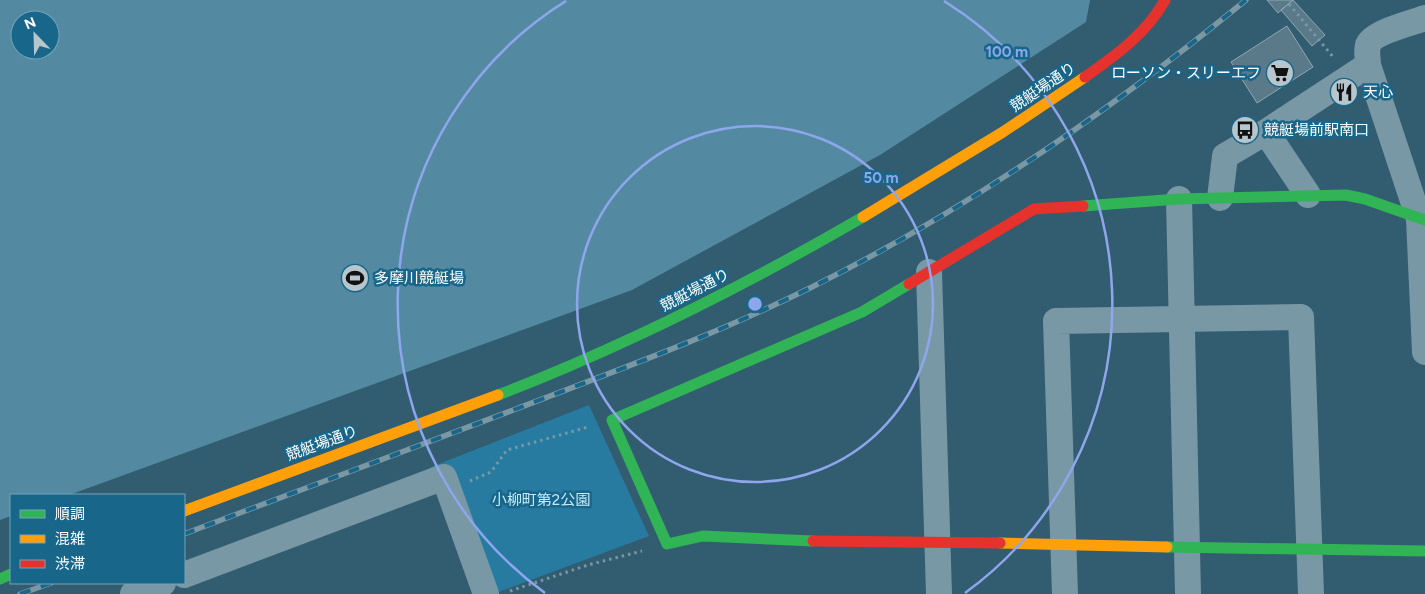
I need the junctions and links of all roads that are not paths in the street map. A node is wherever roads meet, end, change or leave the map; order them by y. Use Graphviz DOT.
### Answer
graph roads {
  1 [pos="1165,0"];
  2 [pos="1425,18"];
  3 [pos="1368,65"];
  4 [pos="1266,132"];
  5 [pos="1308,195"];
  6 [pos="1220,198"];
  7 [pos="1179,199"];
  8 [pos="1422,220"];
  9 [pos="929,272"];
  10 [pos="1182,319"];
  11 [pos="1425,352"];
  12 [pos="185,511"];
  13 [pos="938,541"];
  14 [pos="1064,546"];
  15 [pos="1187,546"];
  16 [pos="1309,551"];
  17 [pos="1425,551"];
  18 [pos="185,575"];
  19 [pos="160,584"];
  20 [pos="497,593"];
  21 [pos="133,594"];
  22 [pos="939,594"];
  23 [pos="1065,594"];
  24 [pos="1188,594"];
  25 [pos="1311,594"];
  1 -- 12 [label="street, 競艇場通り"];
  2 -- 3 [label="street"];
  3 -- 4 [label="street"];
  3 -- 8 [label="street"];
  4 -- 5 [label="street"];
  4 -- 6 [label="street"];
  5 -- 6 [label="street"];
  5 -- 8 [label="street"];
  6 -- 7 [label="street"];
  7 -- 9 [label="street"];
  7 -- 10 [label="street"];
  8 -- 11 [label="street"];
  9 -- 13 [label="street"];
  9 -- 13 [label="street"];
  10 -- 14 [label="street"];
  10 -- 15 [label="street"];
  10 -- 16 [label="street"];
  13 -- 14 [label="street"];
  13 -- 22 [label="street"];
  14 -- 15 [label="street"];
  14 -- 23 [label="street"];
  15 -- 16 [label="street"];
  15 -- 24 [label="street"];
  16 -- 17 [label="street"];
  16 -- 25 [label="street"];
  18 -- 20 [label="street"];
  19 -- 21 [label="street"];
}
